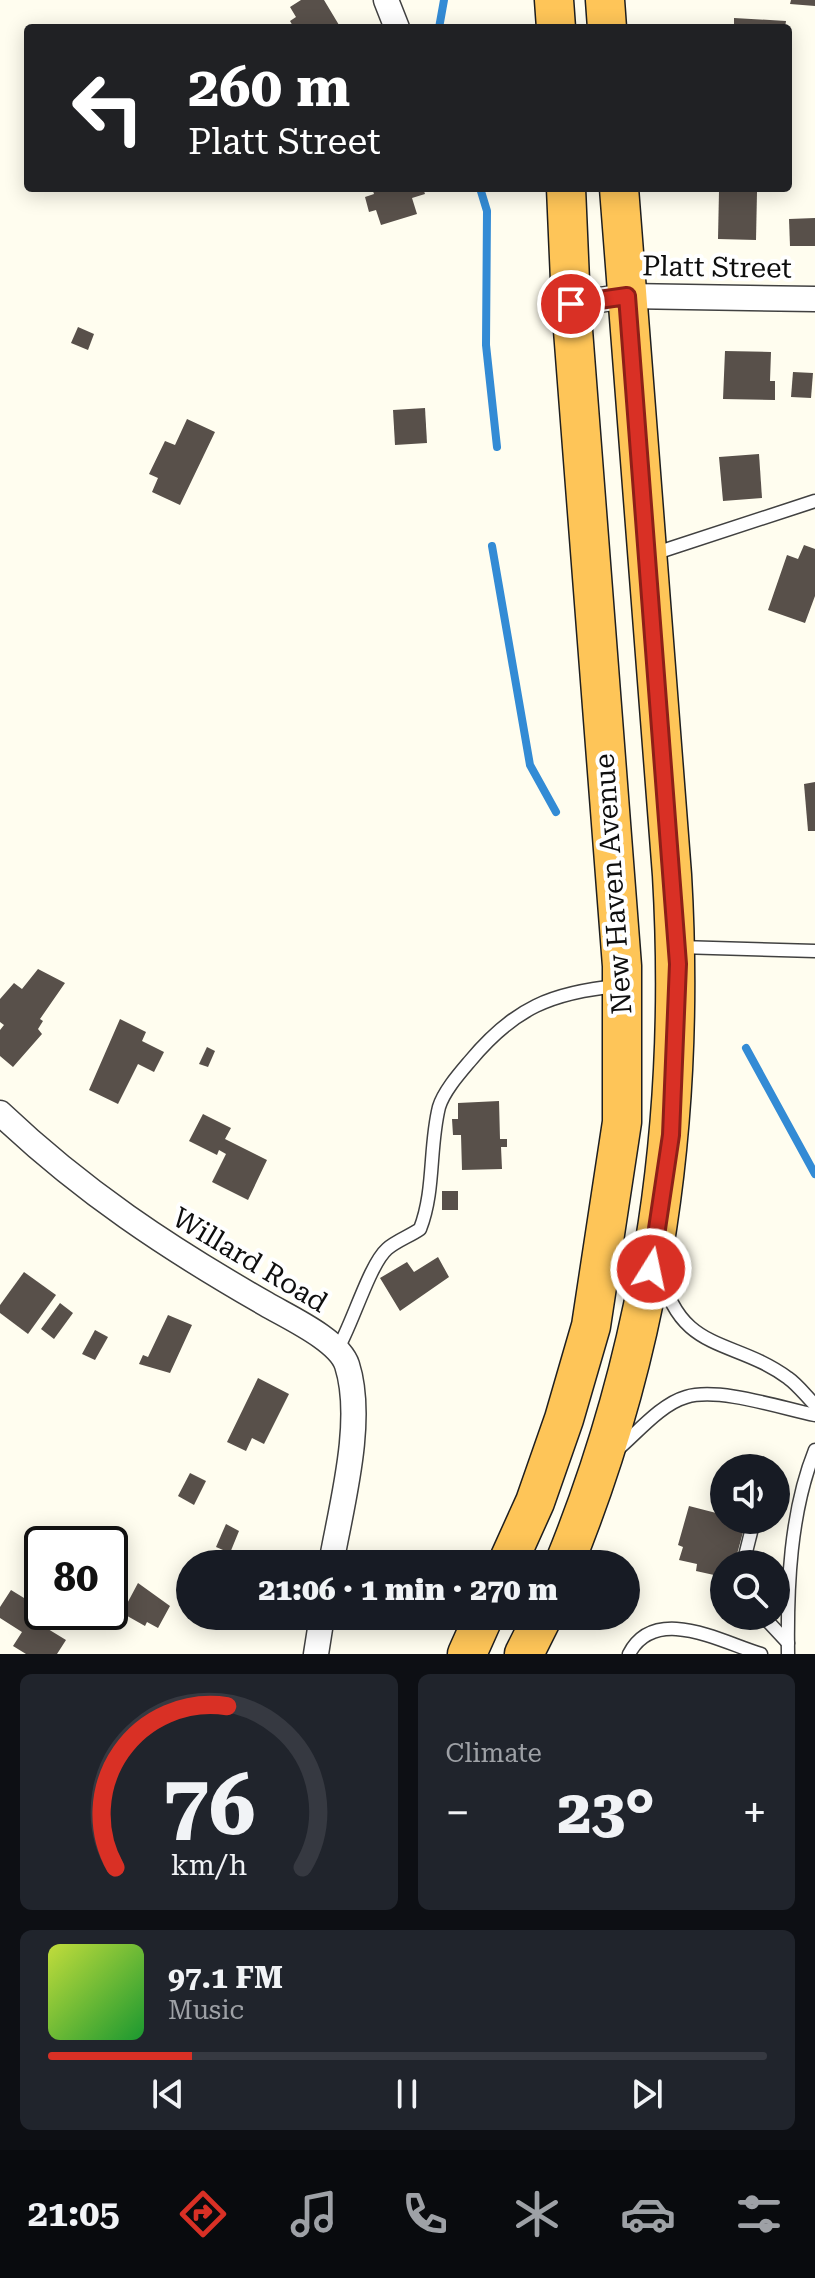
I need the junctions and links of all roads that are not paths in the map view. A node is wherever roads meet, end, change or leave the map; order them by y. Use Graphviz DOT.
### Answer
graph roads {
  1 [pos="386,0"];
  2 [pos="554,0"];
  3 [pos="605,0"];
  4 [pos="395,24"];
  5 [pos="556,24"];
  6 [pos="607,24"];
  7 [pos="566,192"];
  8 [pos="619,192"];
  9 [pos="627,296"];
  10 [pos="815,299"];
  11 [pos="571,304"];
  12 [pos="815,501"];
  13 [pos="646,556"];
  14 [pos="676,947"];
  15 [pos="815,951"];
  16 [pos="622,986"];
  17 [pos="0,1113"];
  18 [pos="656,1244"];
  19 [pos="336,1352"];
  20 [pos="815,1405"];
  21 [pos="815,1415"];
  22 [pos="815,1450"];
  23 [pos="599,1465"];
  24 [pos="333,1550"];
  25 [pos="513,1550"];
  26 [pos="569,1550"];
  27 [pos="320,1630"];
  28 [pos="478,1630"];
  29 [pos="536,1630"];
  30 [pos="774,1630"];
  31 [pos="788,1648"];
  32 [pos="724,1649"];
  33 [pos="316,1654"];
  34 [pos="467,1654"];
  35 [pos="524,1654"];
  36 [pos="629,1654"];
  37 [pos="761,1654"];
  1 -- 4 [label="street"];
  2 -- 5 [label="highway"];
  3 -- 6 [label="highway"];
  7 -- 11 [label="highway, New Haven Avenue"];
  8 -- 9 [label="highway, New Haven Avenue"];
  9 -- 10 [label="street, Platt Street"];
  9 -- 11 [label="street, Platt Street"];
  9 -- 13 [label="highway, New Haven Avenue"];
  11 -- 16 [label="highway, New Haven Avenue"];
  12 -- 13 [label="lane"];
  13 -- 14 [label="highway, New Haven Avenue"];
  14 -- 15 [label="lane"];
  14 -- 18 [label="highway, New Haven Avenue"];
  16 -- 19 [label="lane"];
  16 -- 25 [label="highway, New Haven Avenue"];
  17 -- 19 [label="street, Willard Road"];
  18 -- 20 [label="lane"];
  18 -- 23 [label="highway, New Haven Avenue"];
  19 -- 24 [label="street, Willard Road"];
  21 -- 23 [label="lane"];
  22 -- 31 [label="lane"];
  23 -- 26 [label="highway, New Haven Avenue"];
  27 -- 33 [label="street"];
  28 -- 34 [label="highway"];
  29 -- 35 [label="highway"];
  30 -- 31 [label="lane"];
  32 -- 36 [label="lane"];
  32 -- 37 [label="lane"];
}
